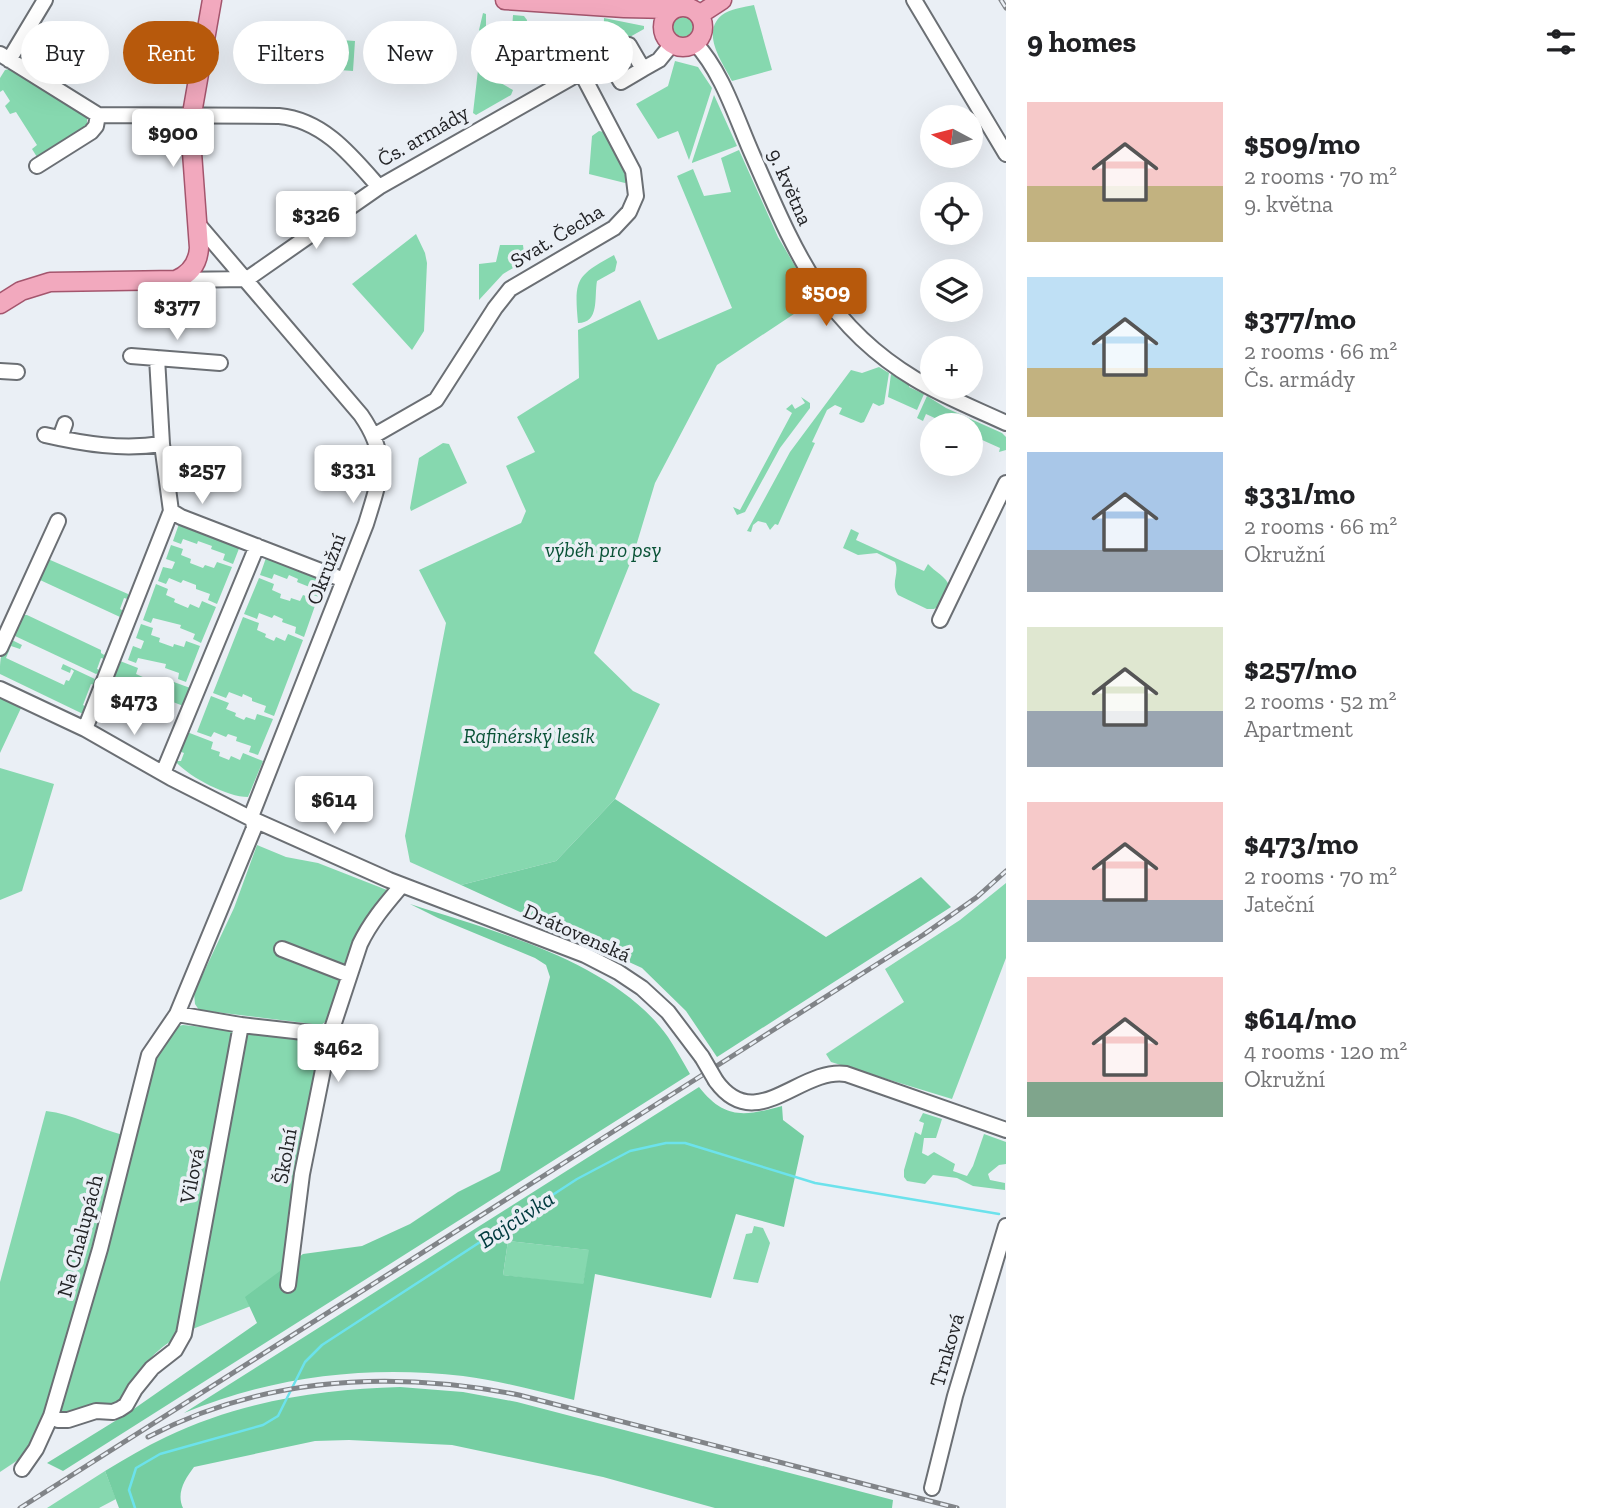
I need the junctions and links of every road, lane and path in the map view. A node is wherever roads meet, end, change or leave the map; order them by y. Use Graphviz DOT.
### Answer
graph roads {
  1 [pos="45,0"];
  2 [pos="212,0"];
  3 [pos="505,0"];
  4 [pos="722,0"];
  5 [pos="914,0"];
  6 [pos="584,2"];
  7 [pos="685,7"];
  8 [pos="624,8"];
  9 [pos="662,27"];
  10 [pos="695,43"];
  11 [pos="672,44"];
  12 [pos="633,52"];
  13 [pos="4,57"];
  14 [pos="643,69"];
  15 [pos="633,75"];
  16 [pos="560,84"];
  17 [pos="587,84"];
  18 [pos="97,115"];
  19 [pos="190,117"];
  20 [pos="1006,153"];
  21 [pos="37,166"];
  22 [pos="379,187"];
  23 [pos="197,223"];
  24 [pos="247,279"];
  25 [pos="176,280"];
  26 [pos="0,304"];
  27 [pos="131,356"];
  28 [pos="158,358"];
  29 [pos="220,363"];
  30 [pos="0,371"];
  31 [pos="16,372"];
  32 [pos="1006,422"];
  33 [pos="45,435"];
  34 [pos="374,435"];
  35 [pos="162,444"];
  36 [pos="1006,484"];
  37 [pos="171,511"];
  38 [pos="58,521"];
  39 [pos="257,546"];
  40 [pos="344,580"];
  41 [pos="940,620"];
  42 [pos="0,648"];
  43 [pos="0,689"];
  44 [pos="85,729"];
  45 [pos="163,773"];
  46 [pos="252,819"];
  47 [pos="402,885"];
  48 [pos="282,949"];
  49 [pos="349,975"];
  50 [pos="177,1014"];
  51 [pos="242,1025"];
  52 [pos="330,1035"];
  53 [pos="1006,1130"];
  54 [pos="1006,1226"];
  55 [pos="288,1285"];
  56 [pos="51,1416"];
  57 [pos="22,1469"];
  58 [pos="932,1488"];
  1 -- 13 [label="street"];
  2 -- 19 [label="main road"];
  3 -- 6 [label="main road"];
  4 -- 7 [label="main road"];
  5 -- 20 [label="street"];
  6 -- 8 [label="main road"];
  7 -- 8 [label="main road"];
  7 -- 9 [label="main road"];
  7 -- 10 [label="main road"];
  8 -- 9 [label="main road"];
  9 -- 11 [label="main road"];
  10 -- 11 [label="main road"];
  10 -- 32 [label="street, 9. května"];
  11 -- 14 [label="street"];
  12 -- 14 [label="street, Čs. armády"];
  13 -- 18 [label="street"];
  14 -- 15 [label="street"];
  16 -- 22 [label="street, Čs. armády"];
  17 -- 34 [label="street, Svat. Čecha"];
  18 -- 19 [label="street"];
  18 -- 21 [label="street"];
  19 -- 22 [label="street"];
  19 -- 23 [label="main road"];
  22 -- 24 [label="street, Čs. armády"];
  23 -- 24 [label="street, Okružní"];
  23 -- 25 [label="main road"];
  24 -- 25 [label="street"];
  24 -- 34 [label="street, Okružní"];
  25 -- 26 [label="main road"];
  27 -- 28 [label="street"];
  28 -- 29 [label="street"];
  28 -- 35 [label="street"];
  30 -- 31 [label="street"];
  33 -- 35 [label="street"];
  34 -- 40 [label="street, Okružní"];
  35 -- 37 [label="street"];
  36 -- 41 [label="street"];
  37 -- 39 [label="street"];
  37 -- 44 [label="street"];
  38 -- 42 [label="street"];
  39 -- 40 [label="street"];
  39 -- 45 [label="street"];
  40 -- 46 [label="street, Okružní"];
  43 -- 44 [label="street"];
  44 -- 45 [label="street"];
  45 -- 46 [label="street"];
  46 -- 47 [label="street"];
  46 -- 50 [label="street, Na Chalupách"];
  47 -- 49 [label="street, Školní"];
  47 -- 53 [label="street, Drátovenská, bridge"];
  48 -- 49 [label="street"];
  49 -- 52 [label="street, Školní"];
  50 -- 51 [label="street"];
  50 -- 56 [label="street, Na Chalupách"];
  51 -- 52 [label="street"];
  51 -- 56 [label="street, Vilová"];
  52 -- 55 [label="street, Školní"];
  54 -- 58 [label="street, Trnková"];
  56 -- 57 [label="street, Na Chalupách"];
}
